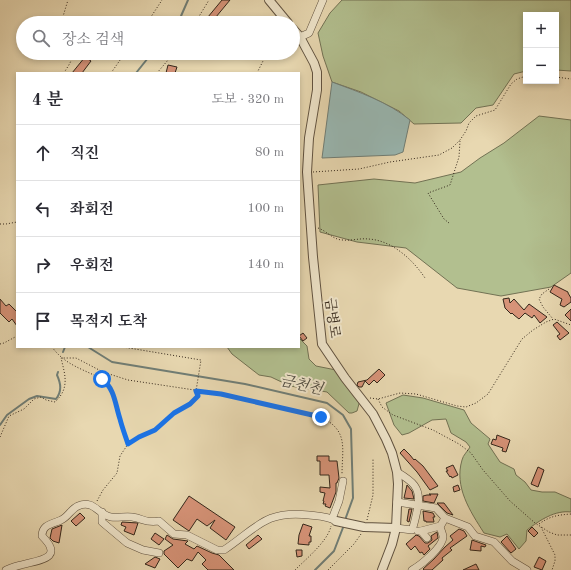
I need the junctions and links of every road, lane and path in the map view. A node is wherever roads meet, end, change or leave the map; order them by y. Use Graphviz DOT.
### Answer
graph roads {
  1 [pos="68,0"];
  2 [pos="162,0"];
  3 [pos="209,0"];
  4 [pos="269,0"];
  5 [pos="323,0"];
  6 [pos="63,16"];
  7 [pos="152,16"];
  8 [pos="199,16"];
  9 [pos="282,16"];
  10 [pos="300,37"];
  11 [pos="71,60"];
  12 [pos="120,60"];
  13 [pos="168,60"];
  14 [pos="264,60"];
  15 [pos="65,72"];
  16 [pos="112,72"];
  17 [pos="158,72"];
  18 [pos="258,72"];
  19 [pos="523,77"];
  20 [pos="559,77"];
  21 [pos="571,79"];
  22 [pos="460,140"];
  23 [pos="307,172"];
  24 [pos="16,222"];
  25 [pos="449,223"];
  26 [pos="0,224"];
  27 [pos="310,225"];
  28 [pos="425,278"];
  29 [pos="549,289"];
  30 [pos="554,320"];
  31 [pos="571,325"];
  32 [pos="16,337"];
  33 [pos="0,344"];
  34 [pos="53,348"];
  35 [pos="129,348"];
  36 [pos="61,358"];
  37 [pos="196,391"];
  38 [pos="360,396"];
  39 [pos="378,399"];
  40 [pos="0,437"];
  41 [pos="128,444"];
  42 [pos="373,458"];
  43 [pos="397,472"];
  44 [pos="343,482"];
  45 [pos="398,502"];
  46 [pos="418,505"];
  47 [pos="95,506"];
  48 [pos="102,512"];
  49 [pos="571,514"];
  50 [pos="445,518"];
  51 [pos="334,520"];
  52 [pos="538,525"];
  53 [pos="360,526"];
  54 [pos="440,526"];
  55 [pos="541,527"];
  56 [pos="396,528"];
  57 [pos="412,530"];
  58 [pos="421,531"];
  59 [pos="571,535"];
  60 [pos="427,538"];
  61 [pos="159,553"];
  62 [pos="6,570"];
  63 [pos="295,570"];
  64 [pos="328,570"];
  65 [pos="382,570"];
  66 [pos="412,570"];
  67 [pos="527,570"];
  68 [pos="552,570"];
  1 -- 6 [label="path"];
  2 -- 7 [label="path"];
  3 -- 8 [label="path"];
  4 -- 9 [label="street"];
  5 -- 10 [label="street"];
  10 -- 23 [label="street, 금병로"];
  11 -- 15 [label="path"];
  12 -- 16 [label="path"];
  13 -- 17 [label="path"];
  14 -- 18 [label="path"];
  19 -- 22 [label="path"];
  20 -- 21 [label="path"];
  22 -- 23 [label="path"];
  22 -- 25 [label="path"];
  23 -- 27 [label="street, 금병로"];
  24 -- 26 [label="path"];
  27 -- 28 [label="path"];
  27 -- 38 [label="street, 금병로"];
  29 -- 30 [label="path"];
  30 -- 31 [label="path"];
  30 -- 39 [label="path"];
  32 -- 33 [label="path"];
  34 -- 36 [label="path"];
  35 -- 37 [label="path"];
  36 -- 37 [label="path"];
  36 -- 40 [label="path"];
  36 -- 41 [label="path"];
  37 -- 41 [label="path"];
  37 -- 44 [label="path"];
  38 -- 39 [label="path"];
  38 -- 43 [label="street, 금병로"];
  39 -- 52 [label="path"];
  41 -- 47 [label="path"];
  42 -- 53 [label="path"];
  43 -- 45 [label="street, 금병로"];
  43 -- 46 [label="street"];
  44 -- 51 [label="street"];
  45 -- 46 [label="street"];
  45 -- 56 [label="street, 금병로"];
  46 -- 50 [label="street"];
  46 -- 57 [label="street"];
  47 -- 48 [label="street"];
  47 -- 62 [label="street"];
  48 -- 51 [label="street"];
  48 -- 61 [label="street"];
  49 -- 52 [label="path"];
  50 -- 54 [label="street"];
  50 -- 67 [label="street"];
  51 -- 53 [label="street"];
  51 -- 63 [label="path"];
  52 -- 55 [label="path"];
  53 -- 56 [label="street"];
  53 -- 64 [label="path"];
  54 -- 58 [label="street"];
  54 -- 66 [label="street"];
  55 -- 59 [label="path"];
  55 -- 68 [label="path"];
  56 -- 57 [label="street"];
  56 -- 65 [label="street, 금병로"];
  57 -- 58 [label="street"];
  58 -- 60 [label="street"];
}
